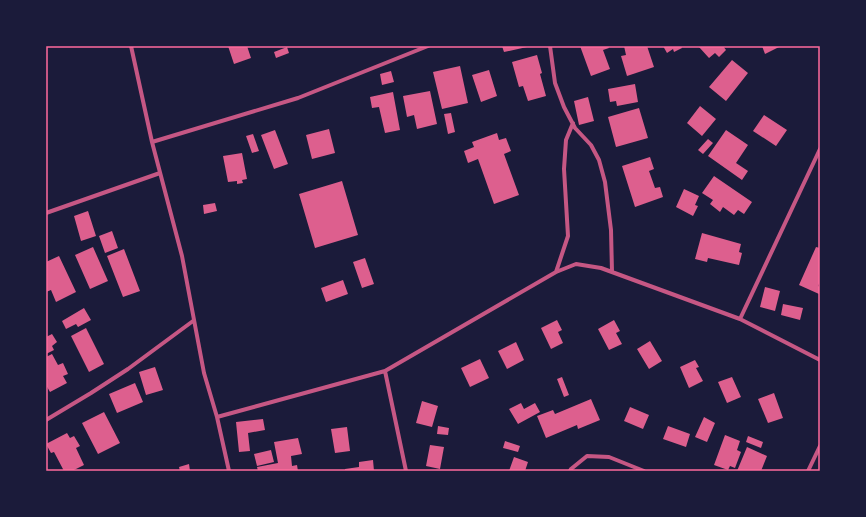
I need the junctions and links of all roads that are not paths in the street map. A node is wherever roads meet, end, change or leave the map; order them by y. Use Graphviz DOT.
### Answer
graph roads {
  1 [pos="131,46"];
  2 [pos="428,46"];
  3 [pos="550,46"];
  4 [pos="573,123"];
  5 [pos="152,142"];
  6 [pos="820,149"];
  7 [pos="160,173"];
  8 [pos="46,213"];
  9 [pos="556,272"];
  10 [pos="612,272"];
  11 [pos="740,319"];
  12 [pos="193,321"];
  13 [pos="820,360"];
  14 [pos="385,371"];
  15 [pos="217,417"];
  16 [pos="46,420"];
  17 [pos="820,446"];
  18 [pos="229,471"];
  19 [pos="406,471"];
  20 [pos="570,471"];
  21 [pos="644,471"];
  22 [pos="808,471"];
  1 -- 5 [label="street"];
  2 -- 5 [label="street"];
  3 -- 4 [label="street"];
  4 -- 9 [label="street"];
  4 -- 10 [label="street"];
  5 -- 7 [label="street"];
  6 -- 11 [label="street"];
  7 -- 8 [label="street"];
  7 -- 12 [label="street"];
  9 -- 10 [label="street"];
  9 -- 14 [label="street"];
  10 -- 11 [label="street"];
  11 -- 13 [label="street"];
  12 -- 15 [label="street"];
  12 -- 16 [label="street"];
  14 -- 15 [label="street"];
  14 -- 19 [label="street"];
  15 -- 18 [label="street"];
  17 -- 22 [label="street"];
  20 -- 21 [label="street"];
}
